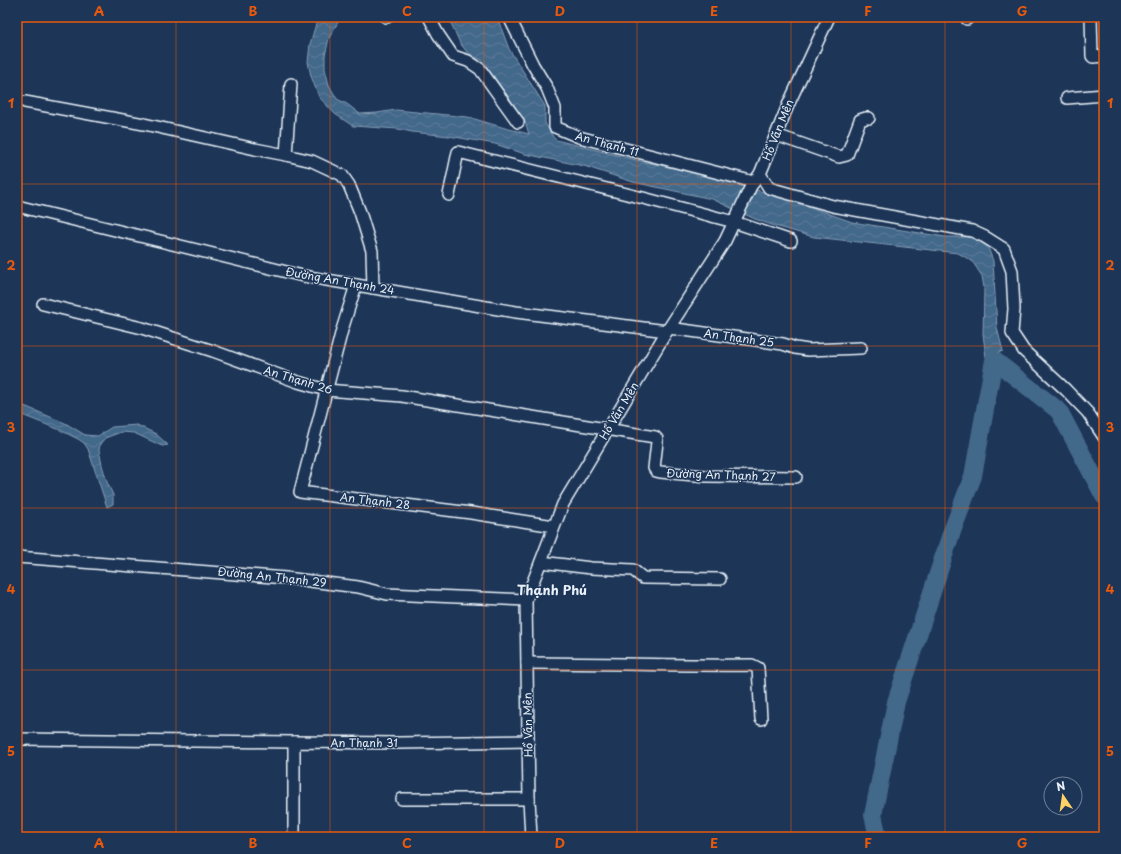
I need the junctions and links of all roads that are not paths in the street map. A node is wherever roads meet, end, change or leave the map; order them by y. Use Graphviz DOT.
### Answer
graph roads {
  1 [pos="429,17"];
  2 [pos="509,17"];
  3 [pos="829,17"];
  4 [pos="1091,17"];
  5 [pos="1104,56"];
  6 [pos="291,84"];
  7 [pos="1104,94"];
  8 [pos="1067,98"];
  9 [pos="25,102"];
  10 [pos="869,118"];
  11 [pos="518,122"];
  12 [pos="776,135"];
  13 [pos="286,155"];
  14 [pos="755,181"];
  15 [pos="449,195"];
  16 [pos="17,206"];
  17 [pos="736,218"];
  18 [pos="791,241"];
  19 [pos="356,285"];
  20 [pos="373,288"];
  21 [pos="43,304"];
  22 [pos="668,329"];
  23 [pos="861,348"];
  24 [pos="326,390"];
  25 [pos="608,429"];
  26 [pos="1104,437"];
  27 [pos="796,477"];
  28 [pos="554,526"];
  29 [pos="17,557"];
  30 [pos="541,562"];
  31 [pos="720,579"];
  32 [pos="526,600"];
  33 [pos="527,663"];
  34 [pos="761,719"];
  35 [pos="18,739"];
  36 [pos="528,741"];
  37 [pos="294,742"];
  38 [pos="402,799"];
  39 [pos="529,799"];
  40 [pos="294,837"];
  41 [pos="531,837"];
  1 -- 11 [label="street"];
  2 -- 14 [label="street, An Thạnh 11"];
  3 -- 12 [label="street, Hồ Văn Mên"];
  4 -- 5 [label="street"];
  6 -- 13 [label="street"];
  7 -- 8 [label="street"];
  9 -- 13 [label="street"];
  10 -- 12 [label="street"];
  12 -- 14 [label="street, Hồ Văn Mên"];
  13 -- 20 [label="street"];
  14 -- 17 [label="street, Hồ Văn Mên"];
  14 -- 26 [label="street"];
  15 -- 17 [label="street"];
  16 -- 19 [label="street, Đường An Thạnh 24"];
  17 -- 18 [label="street"];
  17 -- 22 [label="street, Hồ Văn Mên"];
  19 -- 20 [label="street, Đường An Thạnh 24"];
  19 -- 24 [label="street"];
  20 -- 22 [label="street, Đường An Thạnh 24"];
  21 -- 24 [label="street, An Thạnh 26"];
  22 -- 23 [label="street, An Thạnh 25"];
  22 -- 25 [label="street, Hồ Văn Mên"];
  24 -- 25 [label="street, An Thạnh 26"];
  24 -- 28 [label="street, An Thạnh 28"];
  25 -- 27 [label="street, Đường An Thạnh 27"];
  25 -- 28 [label="street, Hồ Văn Mên"];
  28 -- 30 [label="street, Hồ Văn Mên"];
  29 -- 32 [label="street, Đường An Thạnh 29"];
  30 -- 31 [label="street"];
  30 -- 32 [label="street, Hồ Văn Mên"];
  32 -- 33 [label="street, Hồ Văn Mên"];
  33 -- 34 [label="street"];
  33 -- 36 [label="street, Hồ Văn Mên"];
  35 -- 37 [label="street, An Thạnh 31"];
  36 -- 37 [label="street, An Thạnh 31"];
  36 -- 39 [label="street, Hồ Văn Mên"];
  37 -- 40 [label="street"];
  38 -- 39 [label="street"];
  39 -- 41 [label="street, Hồ Văn Mên"];
}
